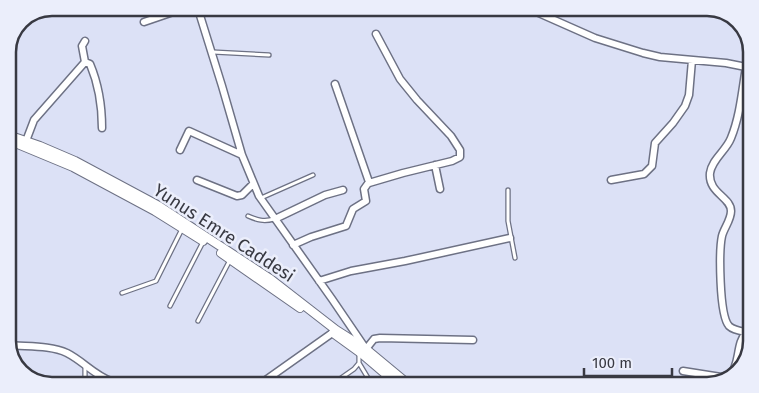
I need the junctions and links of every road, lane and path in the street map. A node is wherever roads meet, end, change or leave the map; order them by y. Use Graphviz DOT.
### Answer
graph roads {
  1 [pos="162,16"];
  2 [pos="201,16"];
  3 [pos="546,16"];
  4 [pos="144,22"];
  5 [pos="376,34"];
  6 [pos="85,41"];
  7 [pos="212,52"];
  8 [pos="269,55"];
  9 [pos="692,60"];
  10 [pos="85,62"];
  11 [pos="743,67"];
  12 [pos="335,84"];
  13 [pos="743,94"];
  14 [pos="102,128"];
  15 [pos="16,138"];
  16 [pos="26,141"];
  17 [pos="16,143"];
  18 [pos="180,150"];
  19 [pos="242,156"];
  20 [pos="435,165"];
  21 [pos="313,175"];
  22 [pos="197,180"];
  23 [pos="611,180"];
  24 [pos="370,183"];
  25 [pos="253,184"];
  26 [pos="440,189"];
  27 [pos="344,190"];
  28 [pos="508,190"];
  29 [pos="260,198"];
  30 [pos="248,216"];
  31 [pos="275,219"];
  32 [pos="182,229"];
  33 [pos="510,238"];
  34 [pos="203,242"];
  35 [pos="293,245"];
  36 [pos="515,258"];
  37 [pos="230,260"];
  38 [pos="319,281"];
  39 [pos="122,293"];
  40 [pos="170,306"];
  41 [pos="198,320"];
  42 [pos="334,331"];
  43 [pos="743,331"];
  44 [pos="743,337"];
  45 [pos="473,340"];
  46 [pos="16,345"];
  47 [pos="362,350"];
  48 [pos="738,359"];
  49 [pos="359,363"];
  50 [pos="86,366"];
  51 [pos="683,370"];
  52 [pos="714,376"];
  53 [pos="85,377"];
  54 [pos="96,377"];
  55 [pos="270,377"];
  56 [pos="344,377"];
  57 [pos="367,377"];
  58 [pos="390,377"];
  59 [pos="399,377"];
  1 -- 4 [label="street"];
  2 -- 7 [label="street"];
  3 -- 9 [label="street"];
  5 -- 20 [label="street"];
  6 -- 10 [label="street"];
  7 -- 8 [label="lane"];
  7 -- 19 [label="street"];
  9 -- 11 [label="street"];
  9 -- 23 [label="street"];
  10 -- 14 [label="street"];
  10 -- 16 [label="street"];
  12 -- 24 [label="street"];
  13 -- 43 [label="street"];
  15 -- 16 [label="street, Yunus Emre Caddesi"];
  16 -- 42 [label="street, Yunus Emre Caddesi"];
  17 -- 32 [label="street, Yunus Emre Caddesi"];
  18 -- 19 [label="street"];
  19 -- 25 [label="street"];
  20 -- 24 [label="street"];
  20 -- 26 [label="street"];
  21 -- 29 [label="lane"];
  22 -- 25 [label="street"];
  24 -- 35 [label="street"];
  25 -- 29 [label="street"];
  27 -- 31 [label="street"];
  28 -- 33 [label="lane"];
  29 -- 31 [label="street"];
  30 -- 31 [label="lane"];
  31 -- 35 [label="street"];
  32 -- 34 [label="street, Yunus Emre Caddesi"];
  32 -- 39 [label="lane"];
  33 -- 36 [label="lane"];
  33 -- 38 [label="street"];
  34 -- 37 [label="street, Yunus Emre Caddesi"];
  34 -- 40 [label="lane"];
  35 -- 38 [label="street"];
  37 -- 41 [label="lane"];
  37 -- 42 [label="street, Yunus Emre Caddesi"];
  38 -- 47 [label="street"];
  42 -- 47 [label="street, Yunus Emre Caddesi"];
  42 -- 55 [label="street"];
  44 -- 48 [label="street"];
  45 -- 47 [label="street"];
  46 -- 50 [label="street"];
  47 -- 49 [label="lane"];
  47 -- 58 [label="street, Yunus Emre Caddesi"];
  47 -- 59 [label="street, Yunus Emre Caddesi"];
  49 -- 56 [label="lane"];
  49 -- 57 [label="lane"];
  50 -- 53 [label="lane"];
  50 -- 54 [label="street"];
  51 -- 52 [label="street"];
}
